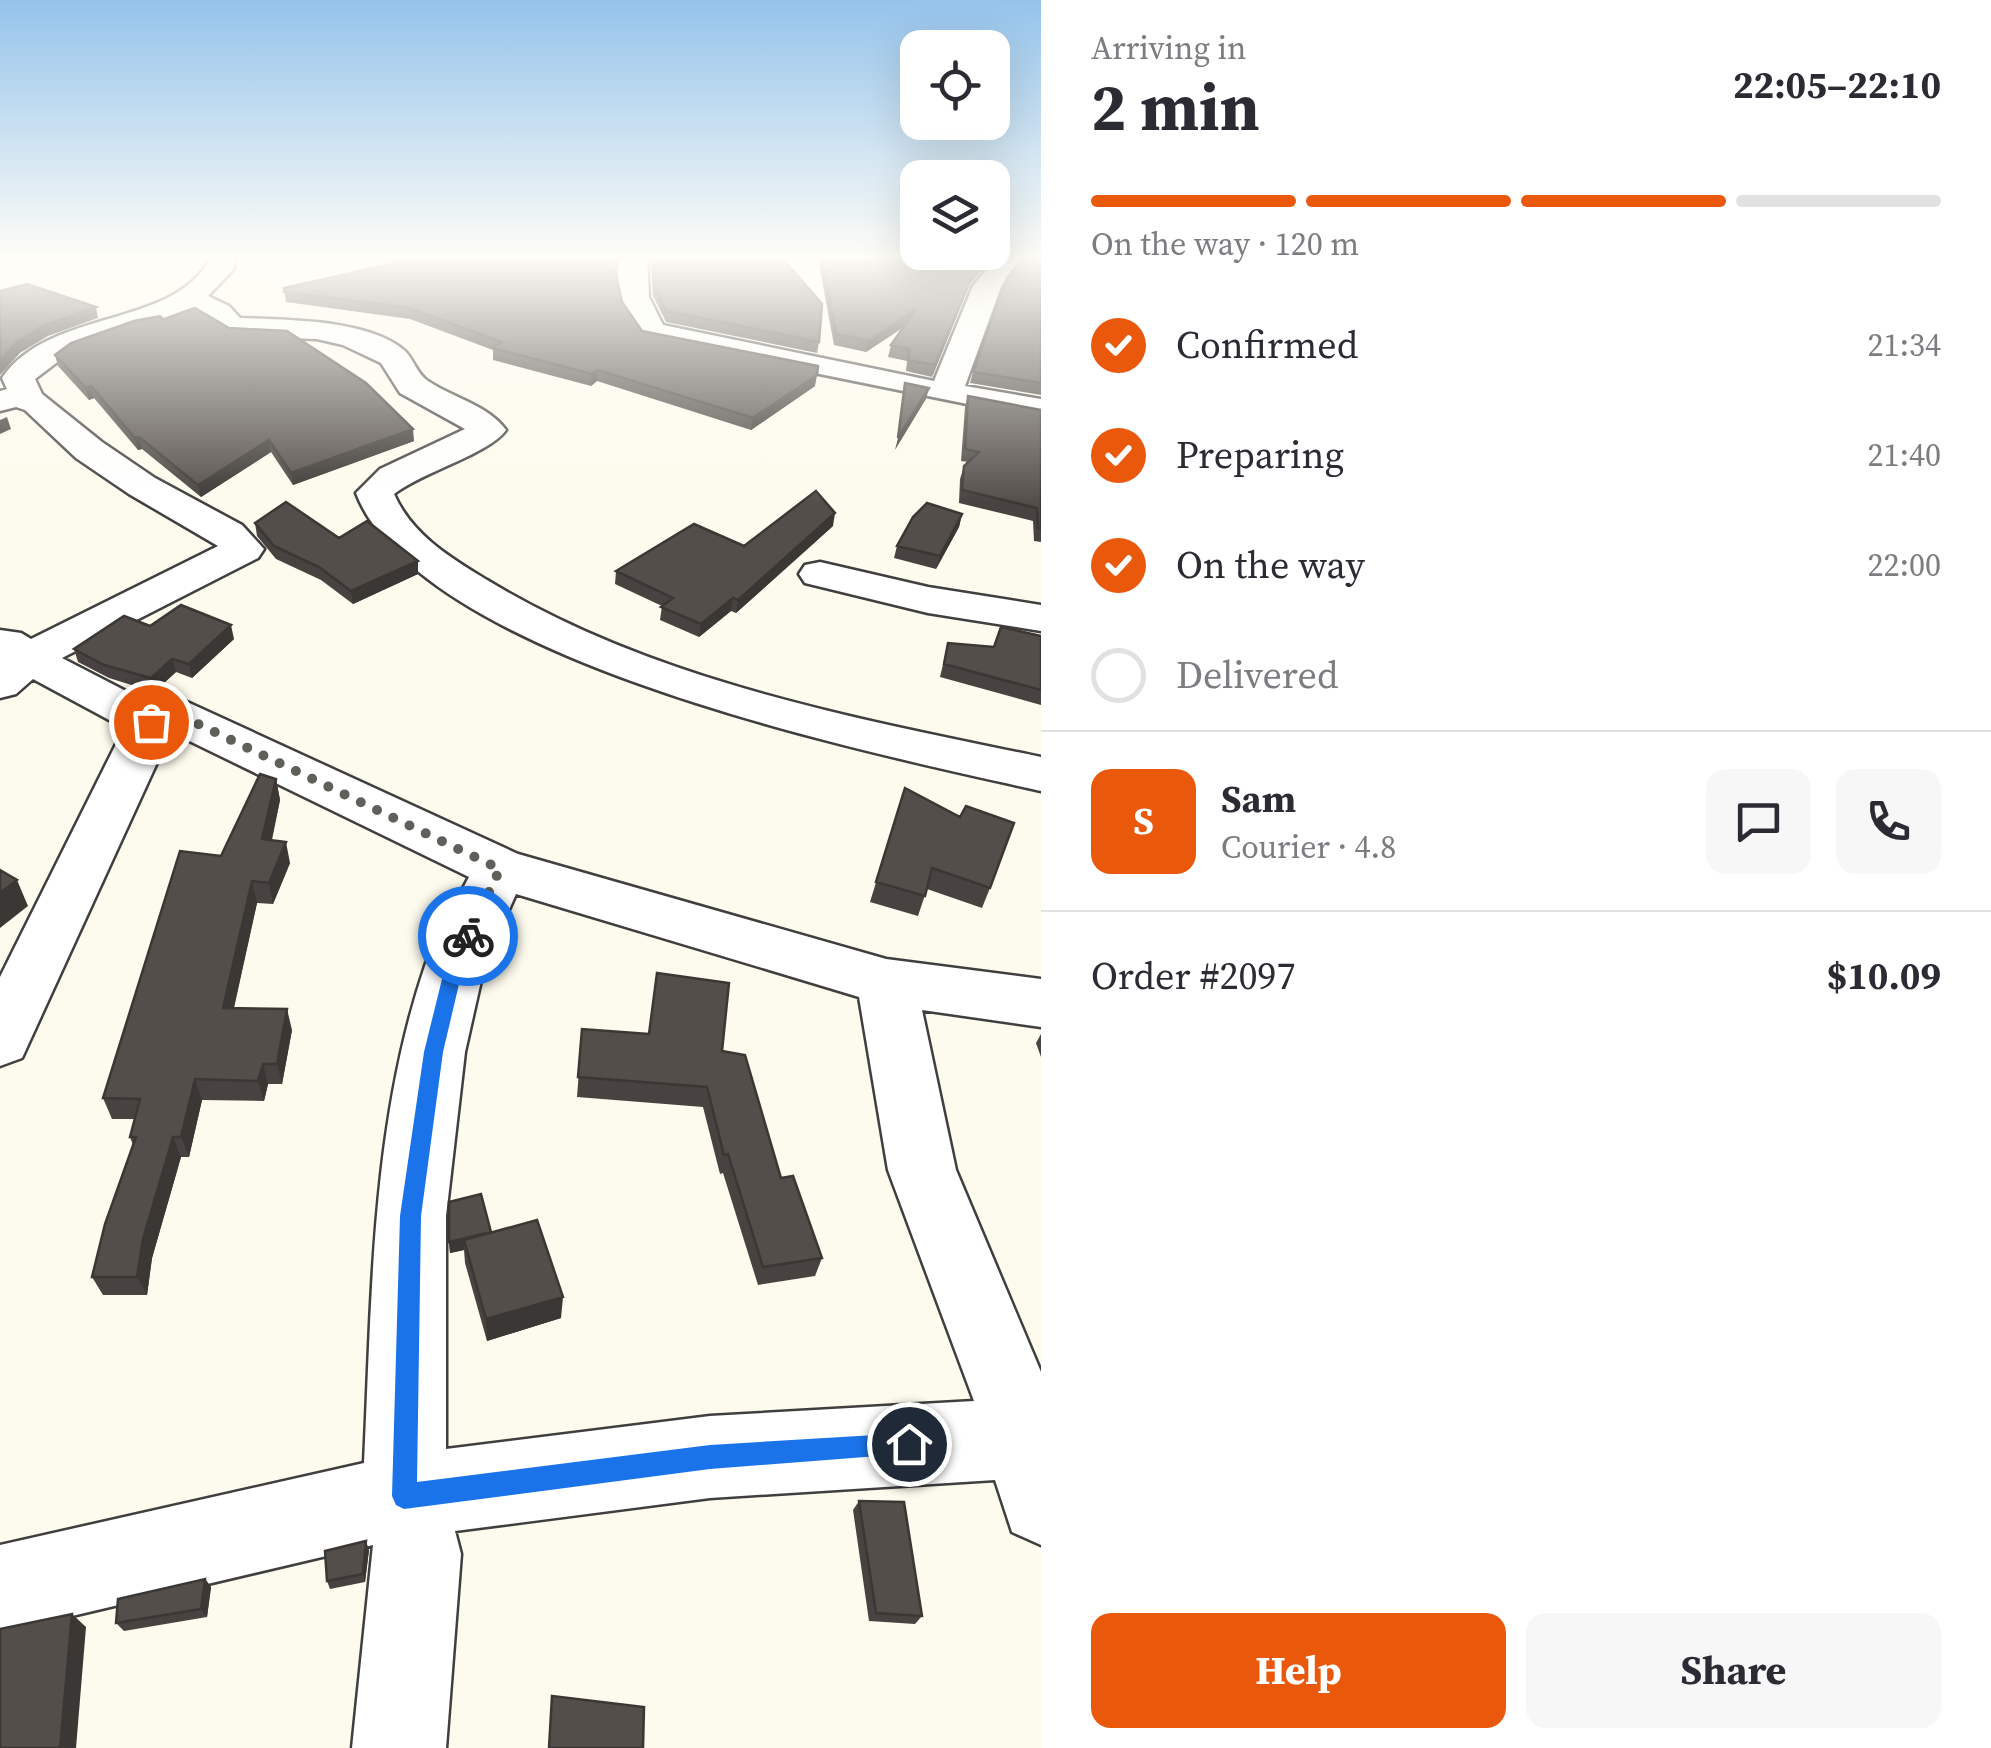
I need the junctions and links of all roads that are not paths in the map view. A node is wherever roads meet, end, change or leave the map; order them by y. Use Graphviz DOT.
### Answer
graph roads {
  1 [pos="75,341"];
  2 [pos="359,341"];
  3 [pos="693,341"];
  4 [pos="966,341"];
  5 [pos="946,393"];
  6 [pos="14,400"];
  7 [pos="1041,409"];
  8 [pos="820,574"];
  9 [pos="1041,618"];
  10 [pos="10,660"];
  11 [pos="151,722"];
  12 [pos="1041,774"];
  13 [pos="500,869"];
  14 [pos="886,982"];
  15 [pos="1041,1003"];
  16 [pos="0,1040"];
  17 [pos="1037,1459"];
  18 [pos="404,1496"];
  19 [pos="0,1589"];
  20 [pos="400,1748"];
  1 -- 6 [label="street"];
  2 -- 12 [label="street"];
  3 -- 5 [label="street"];
  4 -- 5 [label="street"];
  5 -- 7 [label="street"];
  6 -- 10 [label="street"];
  8 -- 9 [label="street"];
  10 -- 11 [label="street"];
  11 -- 13 [label="street"];
  11 -- 16 [label="street"];
  13 -- 14 [label="street"];
  13 -- 18 [label="street"];
  14 -- 15 [label="street"];
  14 -- 17 [label="street"];
  17 -- 18 [label="street"];
  18 -- 19 [label="street"];
  18 -- 20 [label="street"];
}
